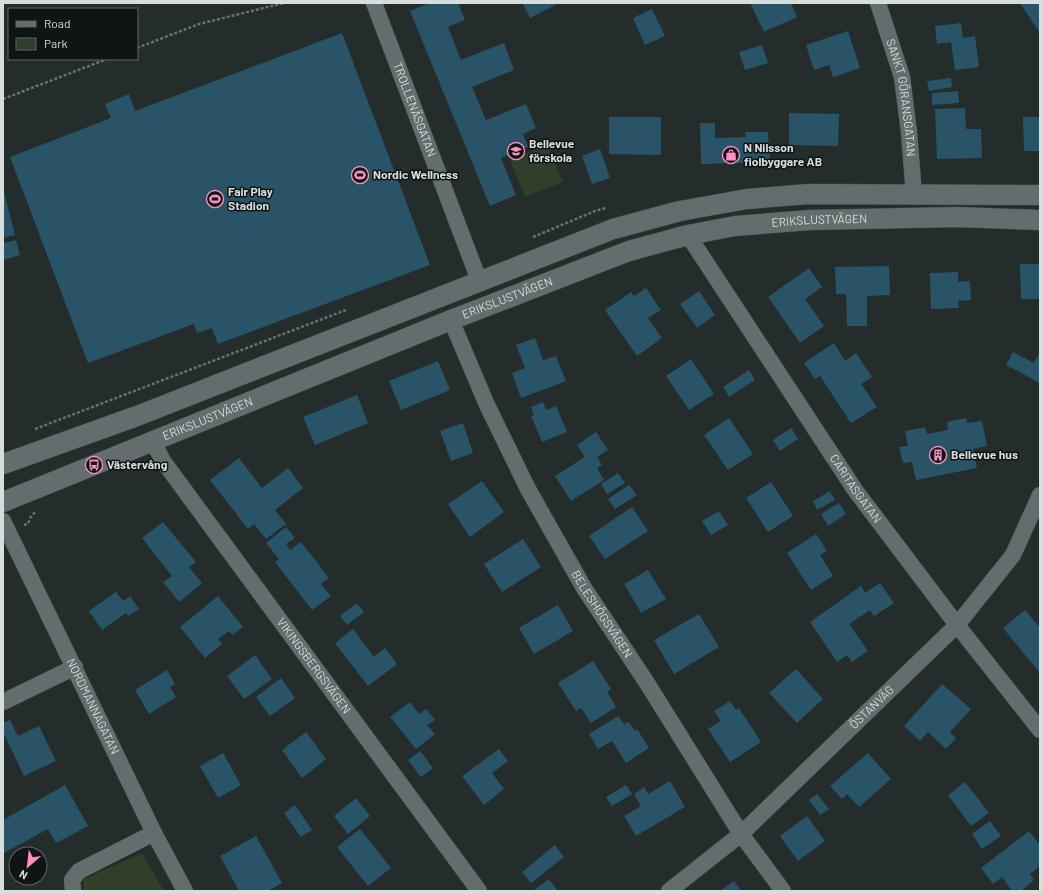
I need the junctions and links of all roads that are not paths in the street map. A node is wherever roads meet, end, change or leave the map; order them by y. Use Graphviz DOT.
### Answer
graph roads {
  1 [pos="374,3"];
  2 [pos="878,3"];
  3 [pos="1040,194"];
  4 [pos="914,195"];
  5 [pos="1040,220"];
  6 [pos="688,235"];
  7 [pos="480,283"];
  8 [pos="451,320"];
  9 [pos="152,440"];
  10 [pos="3,464"];
  11 [pos="1040,495"];
  12 [pos="3,502"];
  13 [pos="3,521"];
  14 [pos="957,624"];
  15 [pos="75,667"];
  16 [pos="3,702"];
  17 [pos="1040,730"];
  18 [pos="154,833"];
  19 [pos="741,834"];
  20 [pos="73,891"];
  21 [pos="185,891"];
  22 [pos="479,891"];
  23 [pos="669,891"];
  24 [pos="783,891"];
  1 -- 7 [label="street, TROLLENÄSGATAN"];
  2 -- 4 [label="street, SANKT GÖRANSGATAN"];
  3 -- 4 [label="street, ERIKSLUSTVÄGEN"];
  4 -- 7 [label="street, ERIKSLUSTVÄGEN"];
  5 -- 6 [label="street, ERIKSLUSTVÄGEN"];
  6 -- 8 [label="street, ERIKSLUSTVÄGEN"];
  6 -- 14 [label="street, CARITASGATAN"];
  7 -- 10 [label="street, ERIKSLUSTVÄGEN"];
  8 -- 9 [label="street, ERIKSLUSTVÄGEN"];
  8 -- 19 [label="street, BELESHÖGSVÄGEN"];
  9 -- 12 [label="street, ERIKSLUSTVÄGEN"];
  9 -- 22 [label="street, VIKINGSBERGSVÄGEN"];
  11 -- 14 [label="street, ÖSTANVÄG"];
  13 -- 15 [label="street, NORDMANNAGATAN"];
  14 -- 17 [label="street, CARITASGATAN"];
  14 -- 19 [label="street, ÖSTANVÄG"];
  15 -- 16 [label="street"];
  15 -- 18 [label="street, NORDMANNAGATAN"];
  18 -- 20 [label="street"];
  18 -- 21 [label="street, NORDMANNAGATAN"];
  19 -- 23 [label="street, ÖSTANVÄG"];
  19 -- 24 [label="street, BELESHÖGSVÄGEN"];
}
